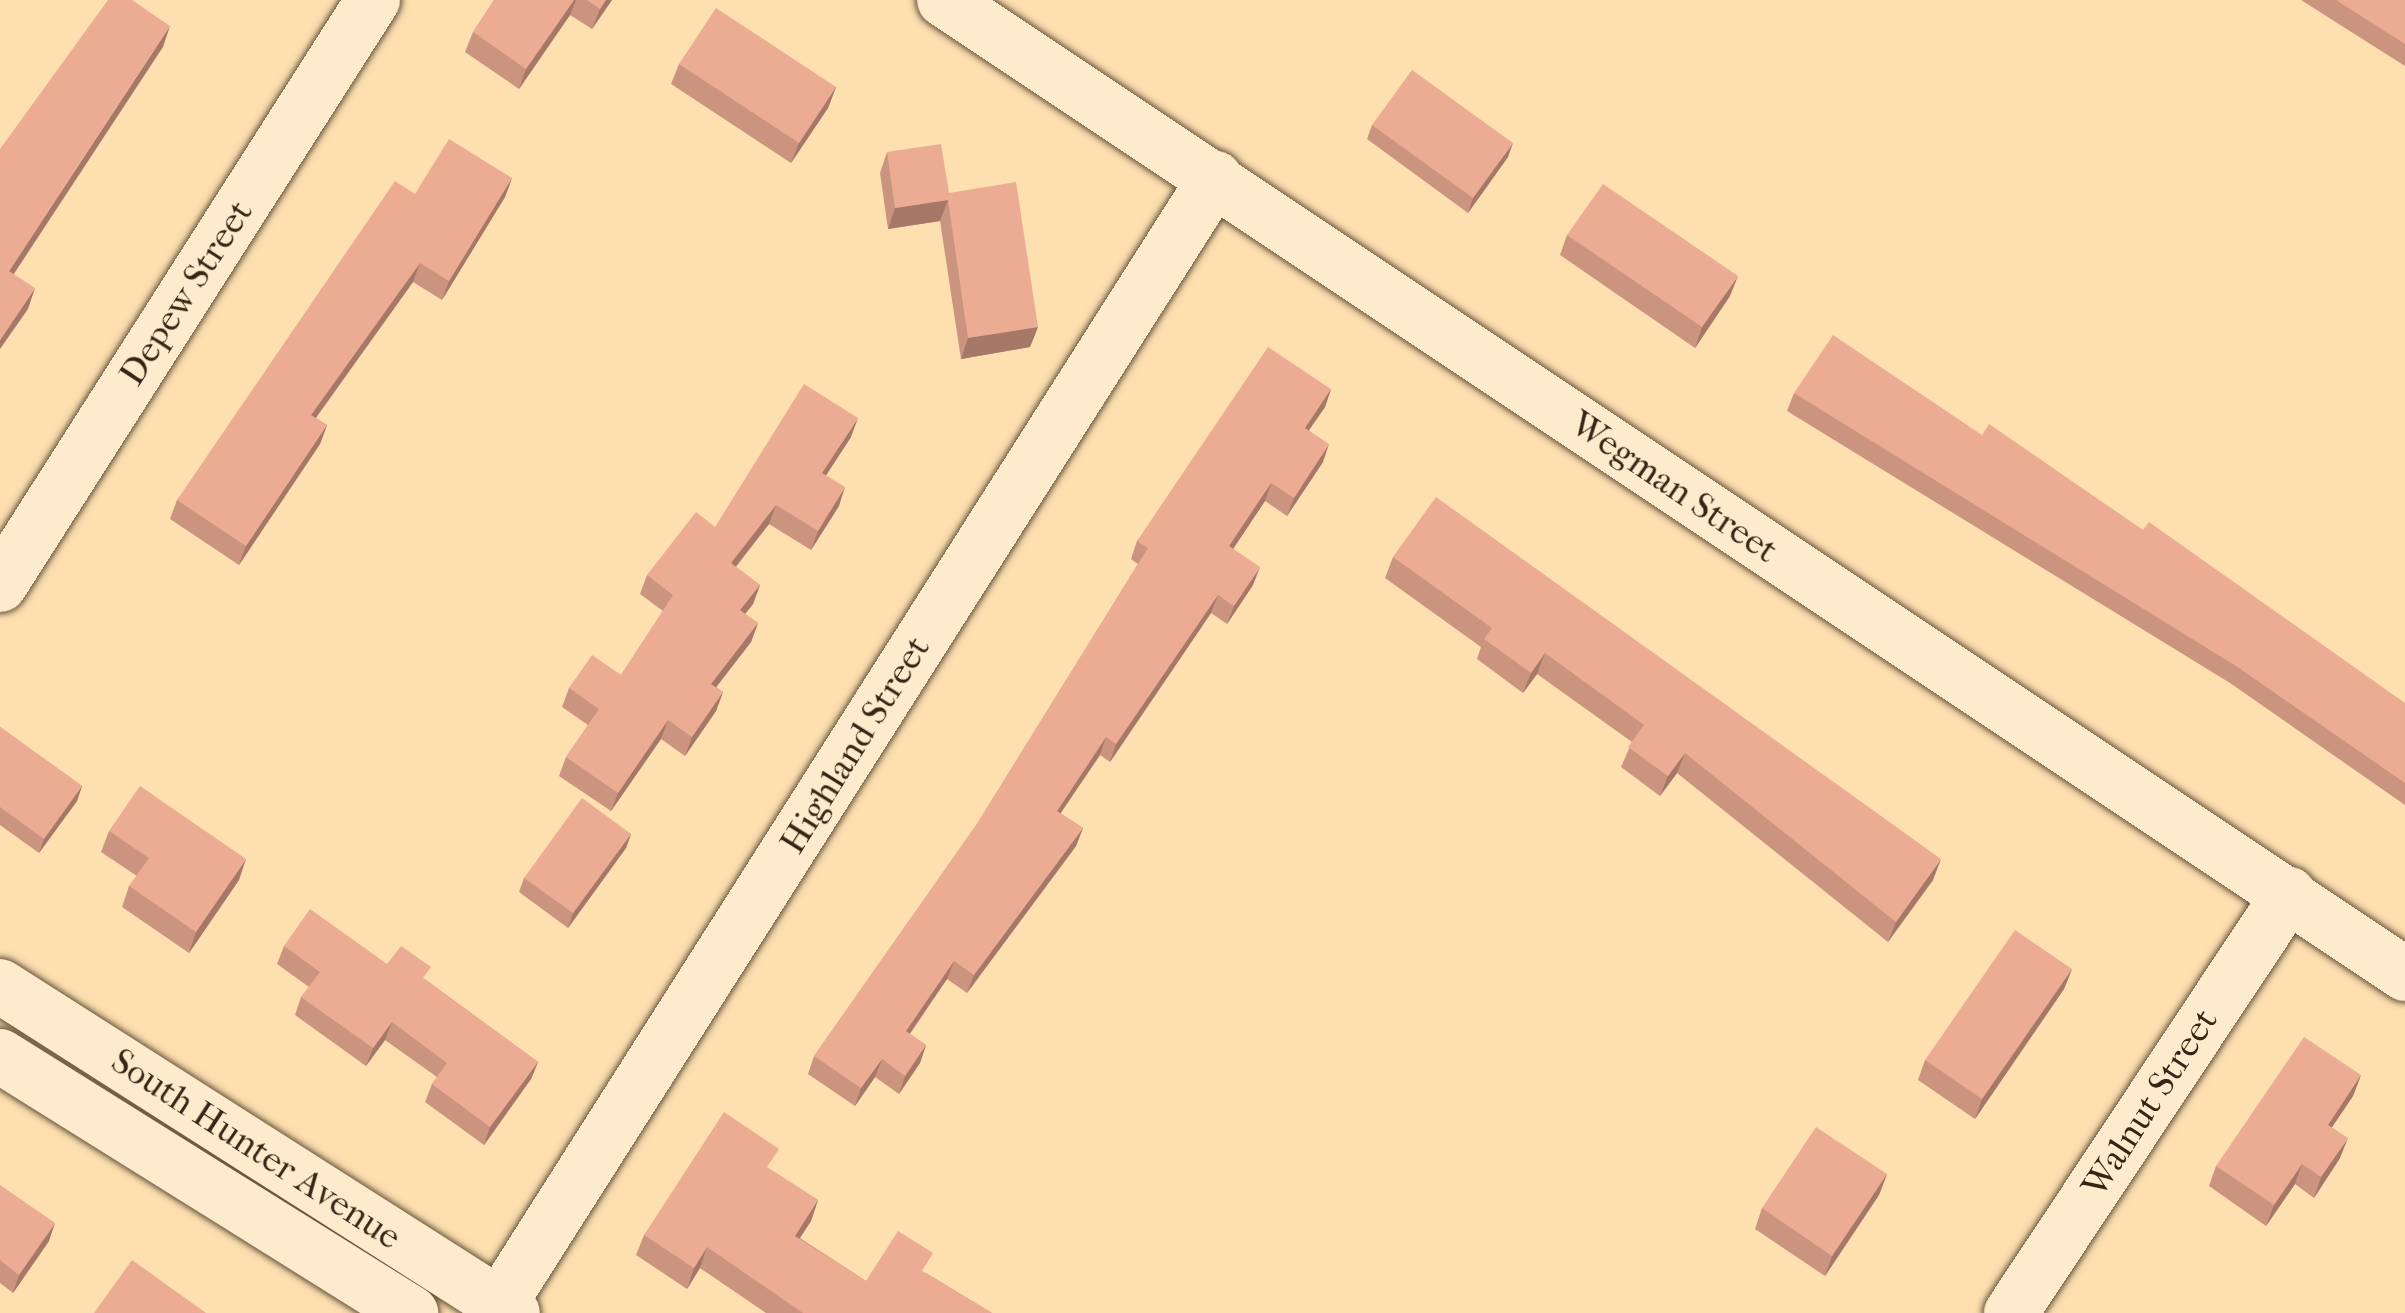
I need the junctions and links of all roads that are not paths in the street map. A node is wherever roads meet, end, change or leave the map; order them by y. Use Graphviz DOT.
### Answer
graph roads {
  1 [pos="373,0"];
  2 [pos="944,0"];
  3 [pos="1216,178"];
  4 [pos="0,585"];
  5 [pos="2290,894"];
  6 [pos="2405,974"];
  7 [pos="0,986"];
  8 [pos="0,1056"];
  9 [pos="502,1310"];
  10 [pos="411,1313"];
  11 [pos="2011,1313"];
  1 -- 4 [label="street, Depew Street"];
  2 -- 3 [label="street, Wegman Street"];
  3 -- 5 [label="street, Wegman Street"];
  3 -- 9 [label="street, Highland Street"];
  5 -- 6 [label="street, Wegman Street"];
  5 -- 11 [label="street, Walnut Street"];
  7 -- 9 [label="street, South Hunter Avenue"];
  8 -- 10 [label="street, South Hunter Avenue"];
}
